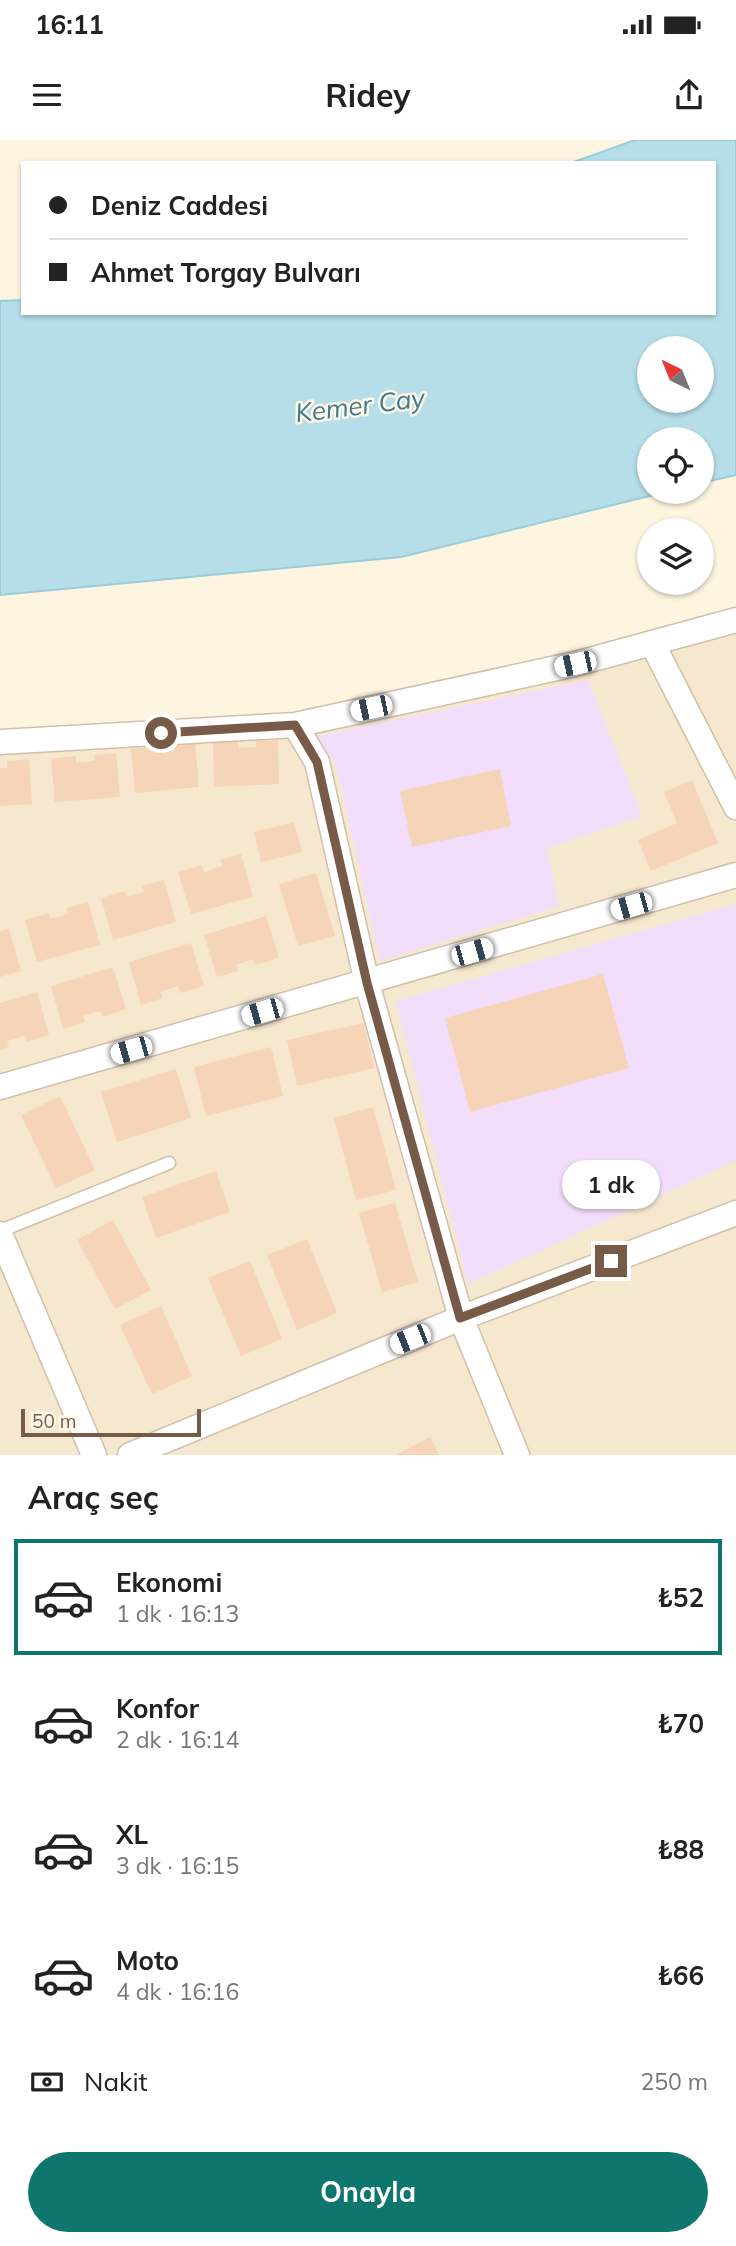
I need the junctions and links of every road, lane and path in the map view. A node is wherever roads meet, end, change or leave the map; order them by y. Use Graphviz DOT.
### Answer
graph roads {
  1 [pos="736,620"];
  2 [pos="652,643"];
  3 [pos="295,725"];
  4 [pos="0,742"];
  5 [pos="736,807"];
  6 [pos="736,875"];
  7 [pos="367,983"];
  8 [pos="0,1087"];
  9 [pos="169,1163"];
  10 [pos="736,1213"];
  11 [pos="0,1233"];
  12 [pos="460,1318"];
  13 [pos="94,1455"];
  14 [pos="130,1455"];
  15 [pos="517,1455"];
  1 -- 2 [label="street"];
  2 -- 3 [label="street"];
  2 -- 5 [label="street"];
  3 -- 4 [label="street"];
  3 -- 7 [label="street"];
  6 -- 7 [label="street"];
  7 -- 8 [label="street"];
  7 -- 12 [label="street"];
  9 -- 11 [label="lane"];
  10 -- 12 [label="street"];
  11 -- 13 [label="street"];
  12 -- 14 [label="street"];
  12 -- 15 [label="street"];
}
